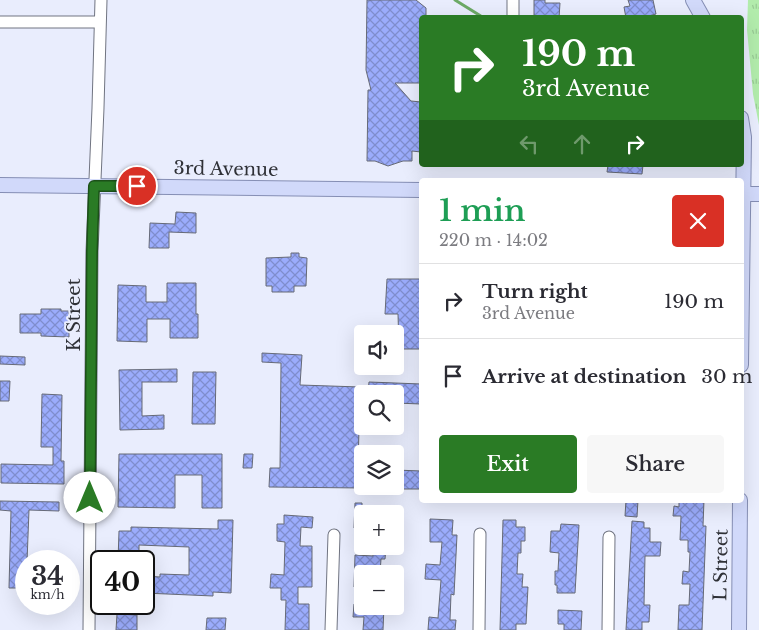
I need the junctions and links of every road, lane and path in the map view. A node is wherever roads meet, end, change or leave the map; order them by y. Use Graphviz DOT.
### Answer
graph roads {
  1 [pos="101,0"];
  2 [pos="513,0"];
  3 [pos="694,0"];
  4 [pos="513,15"];
  5 [pos="702,15"];
  6 [pos="0,22"];
  7 [pos="100,22"];
  8 [pos="0,185"];
  9 [pos="94,186"];
  10 [pos="419,190"];
  11 [pos="744,194"];
  12 [pos="759,194"];
  13 [pos="740,503"];
  14 [pos="480,534"];
  15 [pos="334,535"];
  16 [pos="609,537"];
  17 [pos="89,630"];
  18 [pos="331,630"];
  19 [pos="479,630"];
  20 [pos="608,630"];
  21 [pos="739,630"];
  1 -- 7 [label="street, K Street"];
  2 -- 4 [label="street"];
  3 -- 5 [label="main road"];
  6 -- 7 [label="street"];
  7 -- 9 [label="street, K Street"];
  8 -- 9 [label="main road, 3rd Avenue"];
  9 -- 10 [label="main road, 3rd Avenue"];
  9 -- 17 [label="street, K Street"];
  11 -- 12 [label="main road"];
  13 -- 21 [label="main road, L Street"];
  14 -- 19 [label="street"];
  15 -- 18 [label="street"];
  16 -- 20 [label="street"];
}
